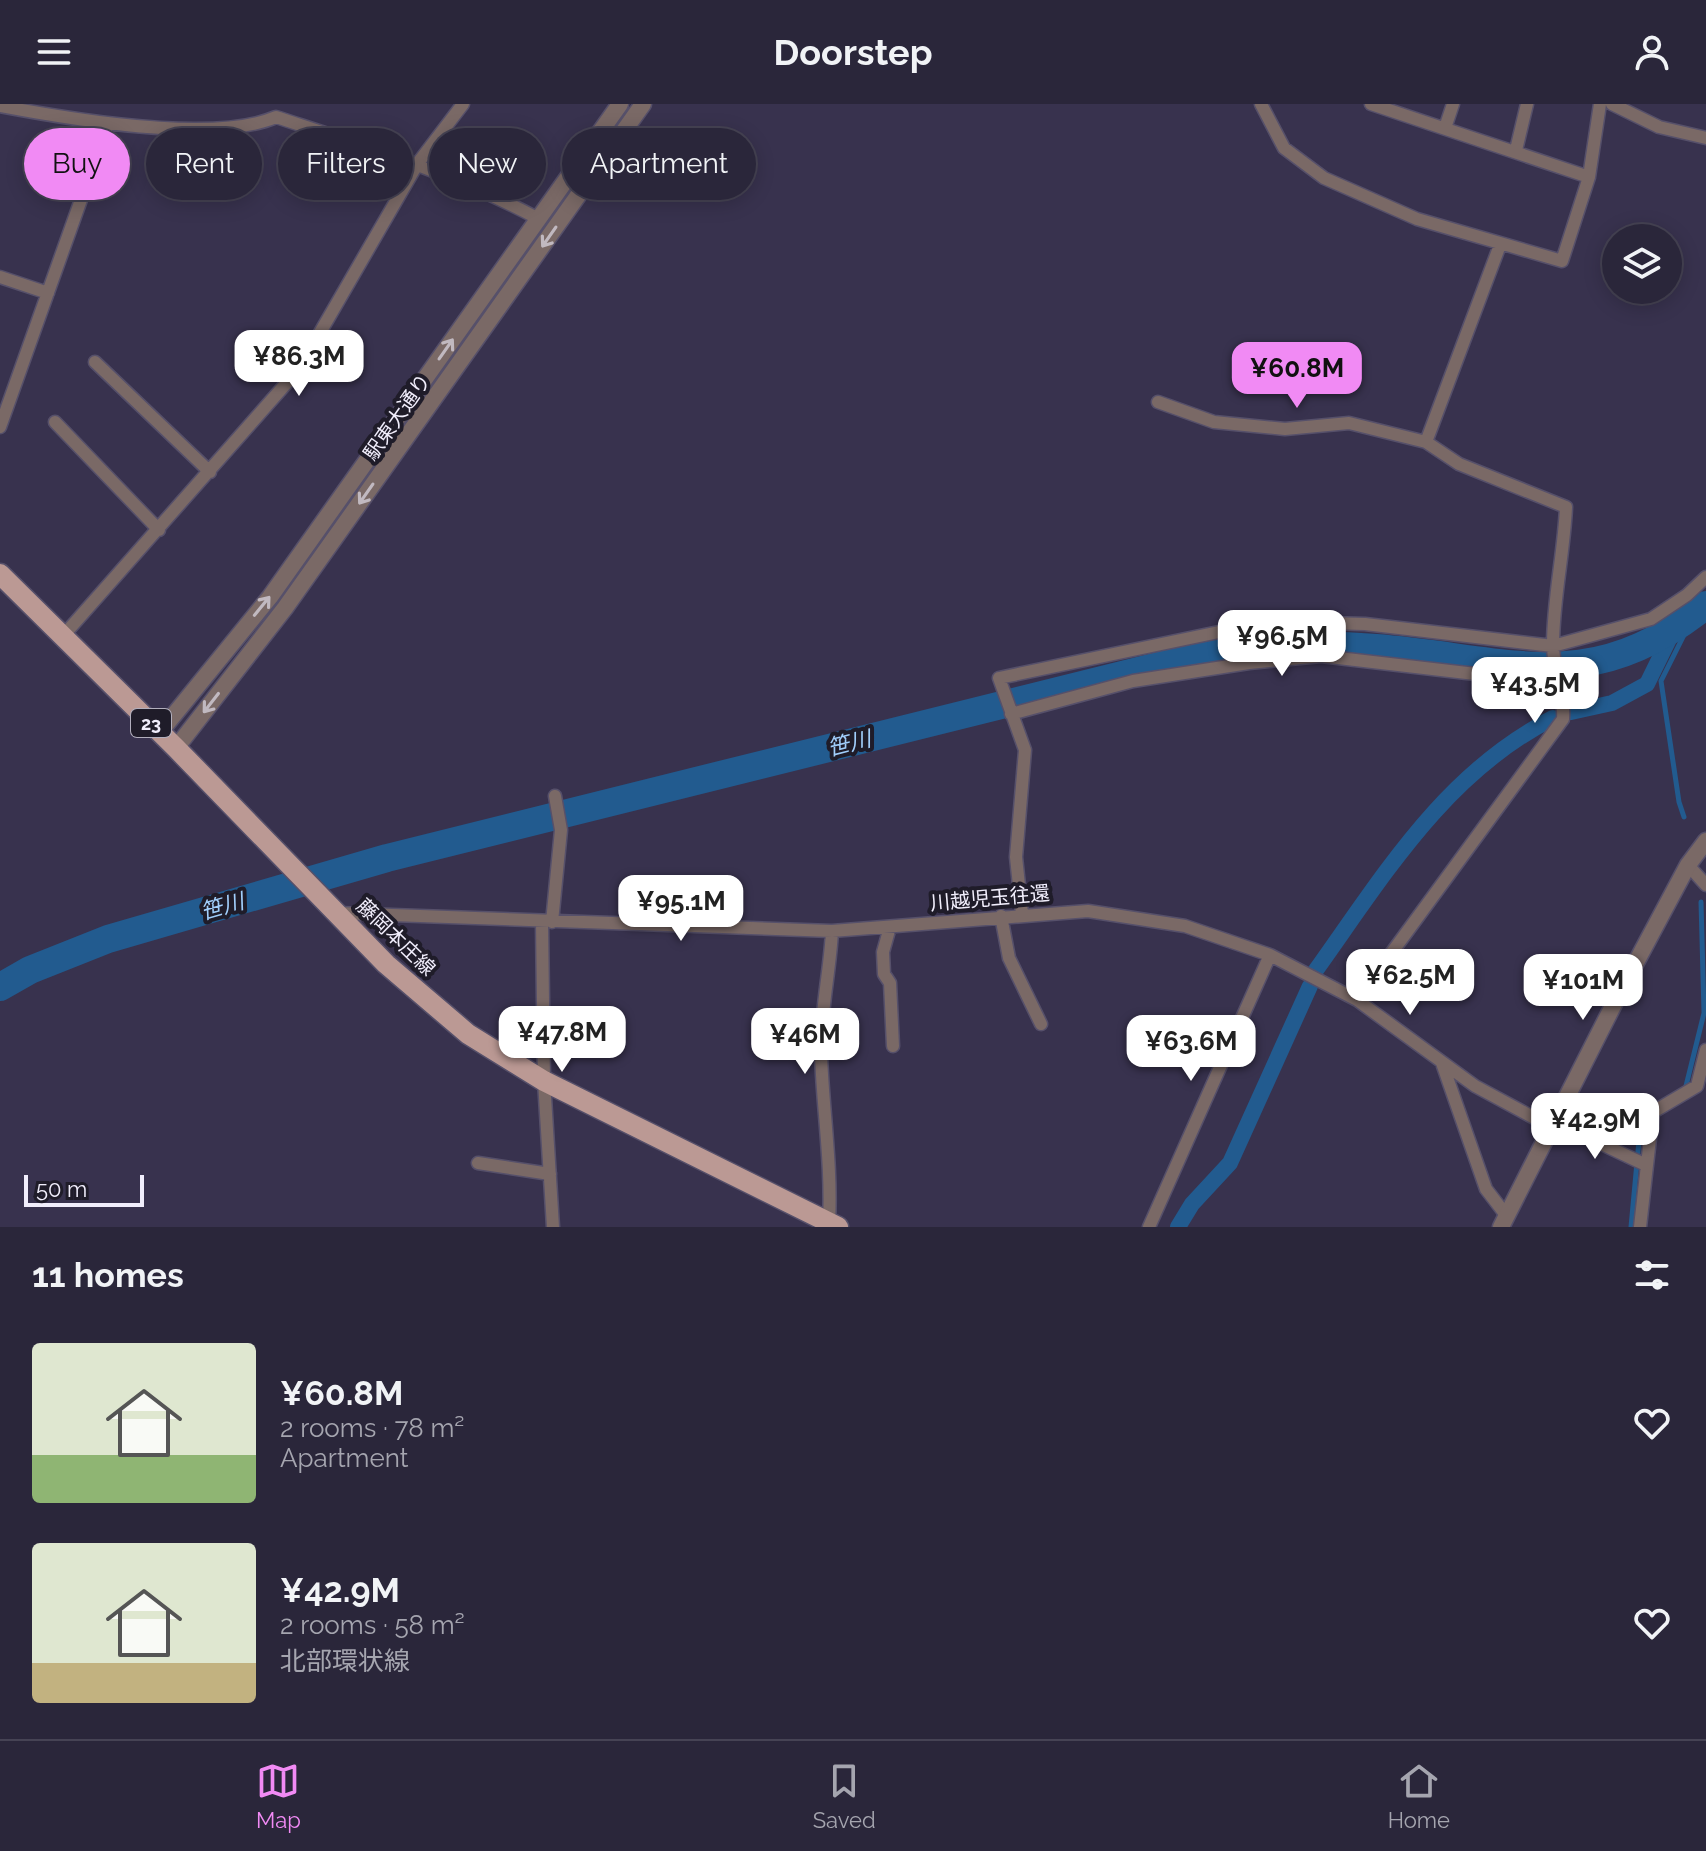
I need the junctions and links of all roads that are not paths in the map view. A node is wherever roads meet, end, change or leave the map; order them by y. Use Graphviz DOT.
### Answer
graph roads {
  1 [pos="463,104"];
  2 [pos="620,104"];
  3 [pos="643,104"];
  4 [pos="1261,104"];
  5 [pos="1371,104"];
  6 [pos="1453,104"];
  7 [pos="1527,104"];
  8 [pos="1600,104"];
  9 [pos="1612,104"];
  10 [pos="0,106"];
  11 [pos="108,124"];
  12 [pos="1445,128"];
  13 [pos="1706,138"];
  14 [pos="1516,150"];
  15 [pos="418,163"];
  16 [pos="1589,177"];
  17 [pos="539,219"];
  18 [pos="1500,245"];
  19 [pos="0,277"];
  20 [pos="48,293"];
  21 [pos="95,362"];
  22 [pos="1158,402"];
  23 [pos="55,422"];
  24 [pos="0,427"];
  25 [pos="1426,442"];
  26 [pos="210,472"];
  27 [pos="159,530"];
  28 [pos="0,574"];
  29 [pos="1706,577"];
  30 [pos="63,636"];
  31 [pos="1553,646"];
  32 [pos="1558,684"];
  33 [pos="1011,714"];
  34 [pos="160,732"];
  35 [pos="176,748"];
  36 [pos="555,796"];
  37 [pos="1706,841"];
  38 [pos="1688,865"];
  39 [pos="1706,885"];
  40 [pos="337,913"];
  41 [pos="1022,914"];
  42 [pos="1001,916"];
  43 [pos="547,922"];
  44 [pos="890,927"];
  45 [pos="832,931"];
  46 [pos="1270,955"];
  47 [pos="1357,1000"];
  48 [pos="1041,1024"];
  49 [pos="893,1046"];
  50 [pos="1706,1050"];
  51 [pos="1442,1063"];
  52 [pos="544,1081"];
  53 [pos="1551,1127"];
  54 [pos="478,1163"];
  55 [pos="1646,1165"];
  56 [pos="550,1174"];
  57 [pos="1504,1221"];
  58 [pos="834,1225"];
  59 [pos="553,1227"];
  60 [pos="1149,1227"];
  61 [pos="1640,1227"];
  1 -- 15 [label="street"];
  2 -- 17 [label="street, 駅東大通り"];
  3 -- 35 [label="street, 駅東大通り, one-way"];
  4 -- 18 [label="street"];
  5 -- 12 [label="street"];
  6 -- 12 [label="street"];
  7 -- 14 [label="street"];
  8 -- 16 [label="street"];
  9 -- 13 [label="street"];
  10 -- 11 [label="street"];
  11 -- 15 [label="street"];
  11 -- 20 [label="street"];
  12 -- 14 [label="street"];
  14 -- 16 [label="street"];
  15 -- 17 [label="street"];
  15 -- 26 [label="street"];
  16 -- 18 [label="street"];
  34 -- 17 [label="street, 駅東大通り, one-way"];
  18 -- 25 [label="street"];
  19 -- 20 [label="street"];
  20 -- 24 [label="street"];
  21 -- 26 [label="street"];
  22 -- 25 [label="street"];
  23 -- 27 [label="street"];
  25 -- 31 [label="street"];
  26 -- 27 [label="street"];
  27 -- 30 [label="street"];
  28 -- 30 [label="main road, 藤岡本庄線 / 23"];
  29 -- 31 [label="street"];
  30 -- 34 [label="main road, 藤岡本庄線 / 23"];
  31 -- 32 [label="street"];
  31 -- 33 [label="street"];
  32 -- 33 [label="street"];
  32 -- 47 [label="street"];
  33 -- 41 [label="street"];
  34 -- 35 [label="main road, 藤岡本庄線 / 23"];
  35 -- 40 [label="main road, 藤岡本庄線 / 23"];
  36 -- 43 [label="street"];
  37 -- 38 [label="street"];
  38 -- 39 [label="street"];
  38 -- 53 [label="street"];
  40 -- 43 [label="street, 川越児玉往還"];
  40 -- 52 [label="main road, 藤岡本庄線 / 23"];
  41 -- 42 [label="street, 川越児玉往還"];
  41 -- 46 [label="street, 川越児玉往還"];
  42 -- 44 [label="street, 川越児玉往還"];
  42 -- 48 [label="street"];
  43 -- 45 [label="street, 川越児玉往還"];
  43 -- 52 [label="street"];
  44 -- 45 [label="street, 川越児玉往還"];
  44 -- 49 [label="street"];
  45 -- 58 [label="street"];
  46 -- 47 [label="street, 川越児玉往還"];
  46 -- 60 [label="street"];
  47 -- 51 [label="street, 川越児玉往還"];
  50 -- 55 [label="street"];
  51 -- 53 [label="street, 川越児玉往還"];
  51 -- 57 [label="street"];
  52 -- 56 [label="street"];
  52 -- 58 [label="main road, 藤岡本庄線 / 23"];
  53 -- 55 [label="street, 川越児玉往還"];
  53 -- 57 [label="street"];
  54 -- 56 [label="street"];
  55 -- 61 [label="street"];
  56 -- 59 [label="street"];
}
